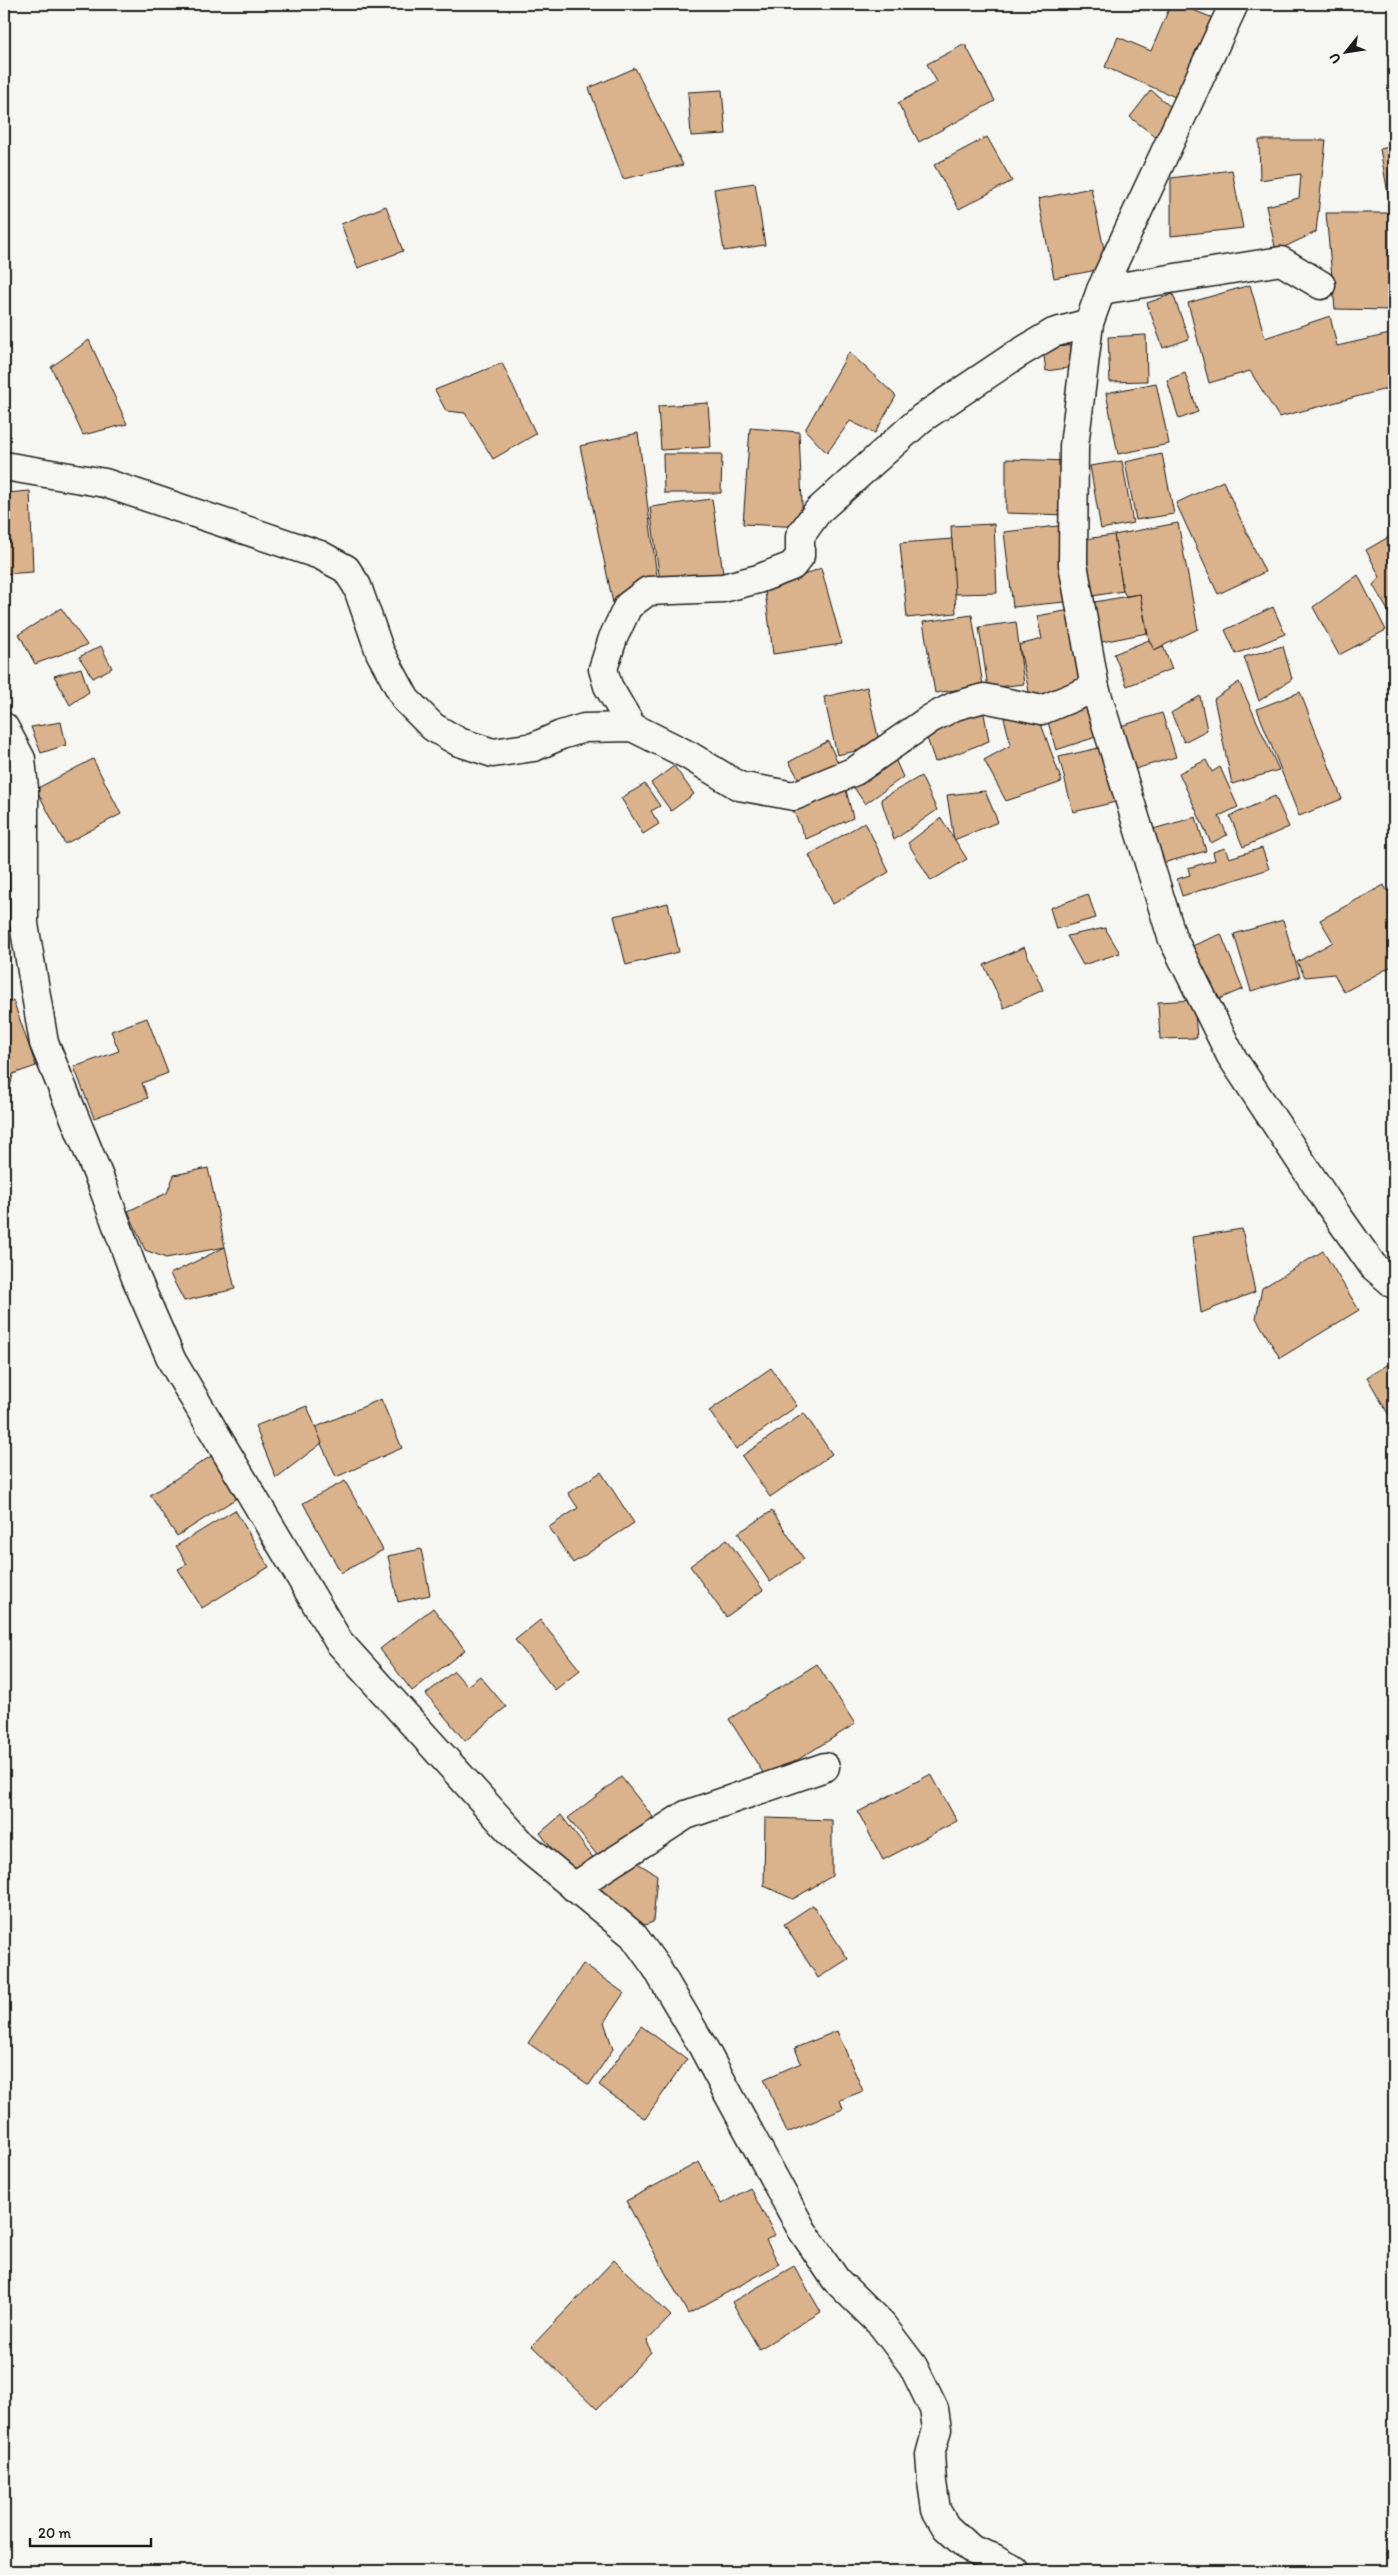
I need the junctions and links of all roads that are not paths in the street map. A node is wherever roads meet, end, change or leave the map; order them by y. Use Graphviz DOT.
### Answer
graph roads {
  1 [pos="1234,4"];
  2 [pos="1322,286"];
  3 [pos="1101,290"];
  4 [pos="1089,323"];
  5 [pos="4,466"];
  6 [pos="1095,688"];
  7 [pos="4,727"];
  8 [pos="632,727"];
  9 [pos="14,925"];
  10 [pos="1394,1284"];
  11 [pos="825,1767"];
  12 [pos="574,1887"];
  13 [pos="1016,2571"];
  1 -- 3 [label="street"];
  2 -- 3 [label="street"];
  3 -- 4 [label="street"];
  4 -- 6 [label="street"];
  4 -- 8 [label="street"];
  5 -- 8 [label="street"];
  6 -- 8 [label="street"];
  6 -- 10 [label="street"];
  7 -- 9 [label="street"];
  9 -- 12 [label="street"];
  11 -- 12 [label="street"];
  12 -- 13 [label="street"];
}
